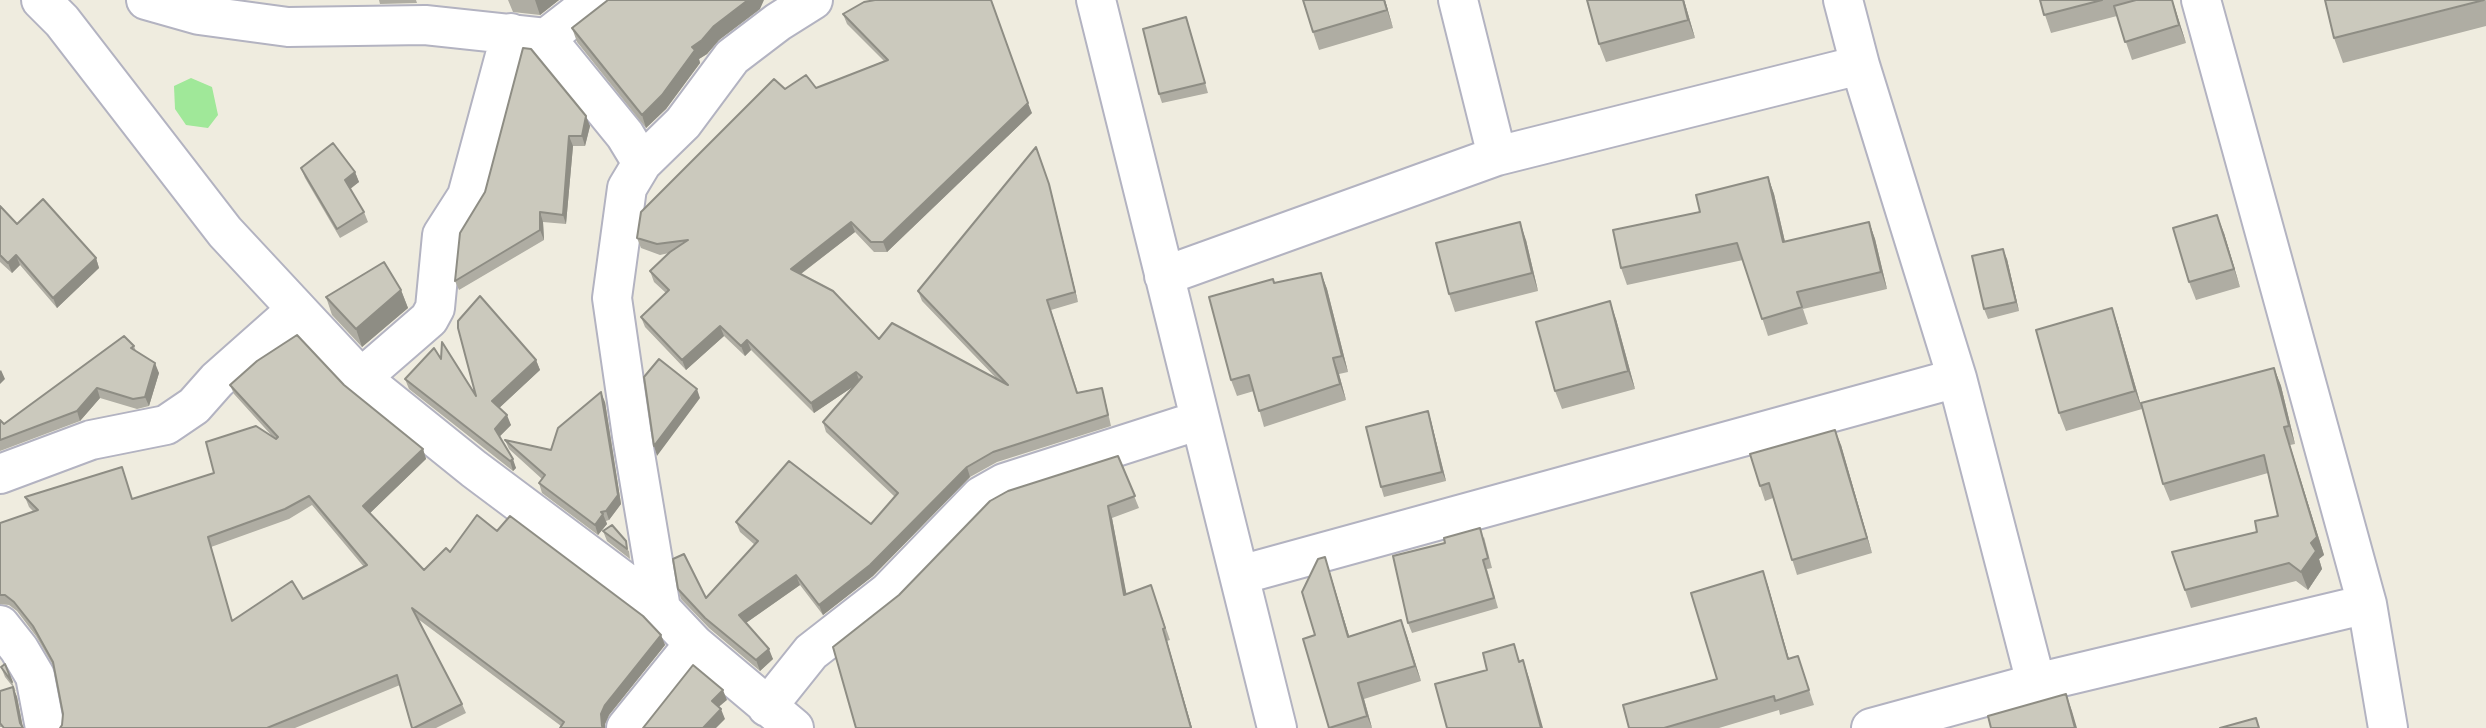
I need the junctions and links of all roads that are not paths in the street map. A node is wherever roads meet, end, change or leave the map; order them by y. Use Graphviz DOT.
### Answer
graph roads {
  1 [pos="41,0"];
  2 [pos="146,0"];
  3 [pos="595,0"];
  4 [pos="813,0"];
  5 [pos="1096,0"];
  6 [pos="1458,0"];
  7 [pos="1843,0"];
  8 [pos="2201,0"];
  9 [pos="528,36"];
  10 [pos="1860,65"];
  11 [pos="1497,156"];
  12 [pos="642,163"];
  13 [pos="1164,276"];
  14 [pos="296,310"];
  15 [pos="361,378"];
  16 [pos="1957,378"];
  17 [pos="1200,420"];
  18 [pos="0,474"];
  19 [pos="1240,575"];
  20 [pos="2367,604"];
  21 [pos="661,609"];
  22 [pos="0,625"];
  23 [pos="694,644"];
  24 [pos="2036,683"];
  25 [pos="780,717"];
  26 [pos="45,728"];
  27 [pos="626,728"];
  28 [pos="1277,728"];
  29 [pos="1871,728"];
  30 [pos="2388,728"];
  1 -- 14 [label="street"];
  2 -- 9 [label="street"];
  3 -- 9 [label="street"];
  4 -- 12 [label="street"];
  5 -- 13 [label="street"];
  6 -- 11 [label="street"];
  7 -- 10 [label="street"];
  8 -- 20 [label="street"];
  9 -- 12 [label="street"];
  9 -- 15 [label="street"];
  10 -- 11 [label="street"];
  10 -- 16 [label="street"];
  11 -- 13 [label="street"];
  12 -- 21 [label="street"];
  13 -- 17 [label="street"];
  14 -- 15 [label="street"];
  14 -- 18 [label="street"];
  15 -- 21 [label="street"];
  16 -- 19 [label="street"];
  16 -- 24 [label="street"];
  17 -- 19 [label="street"];
  17 -- 25 [label="street"];
  19 -- 28 [label="street"];
  20 -- 24 [label="street"];
  20 -- 30 [label="street"];
  21 -- 23 [label="street"];
  22 -- 26 [label="street"];
  23 -- 25 [label="street"];
  23 -- 27 [label="street"];
  24 -- 29 [label="street"];
}
